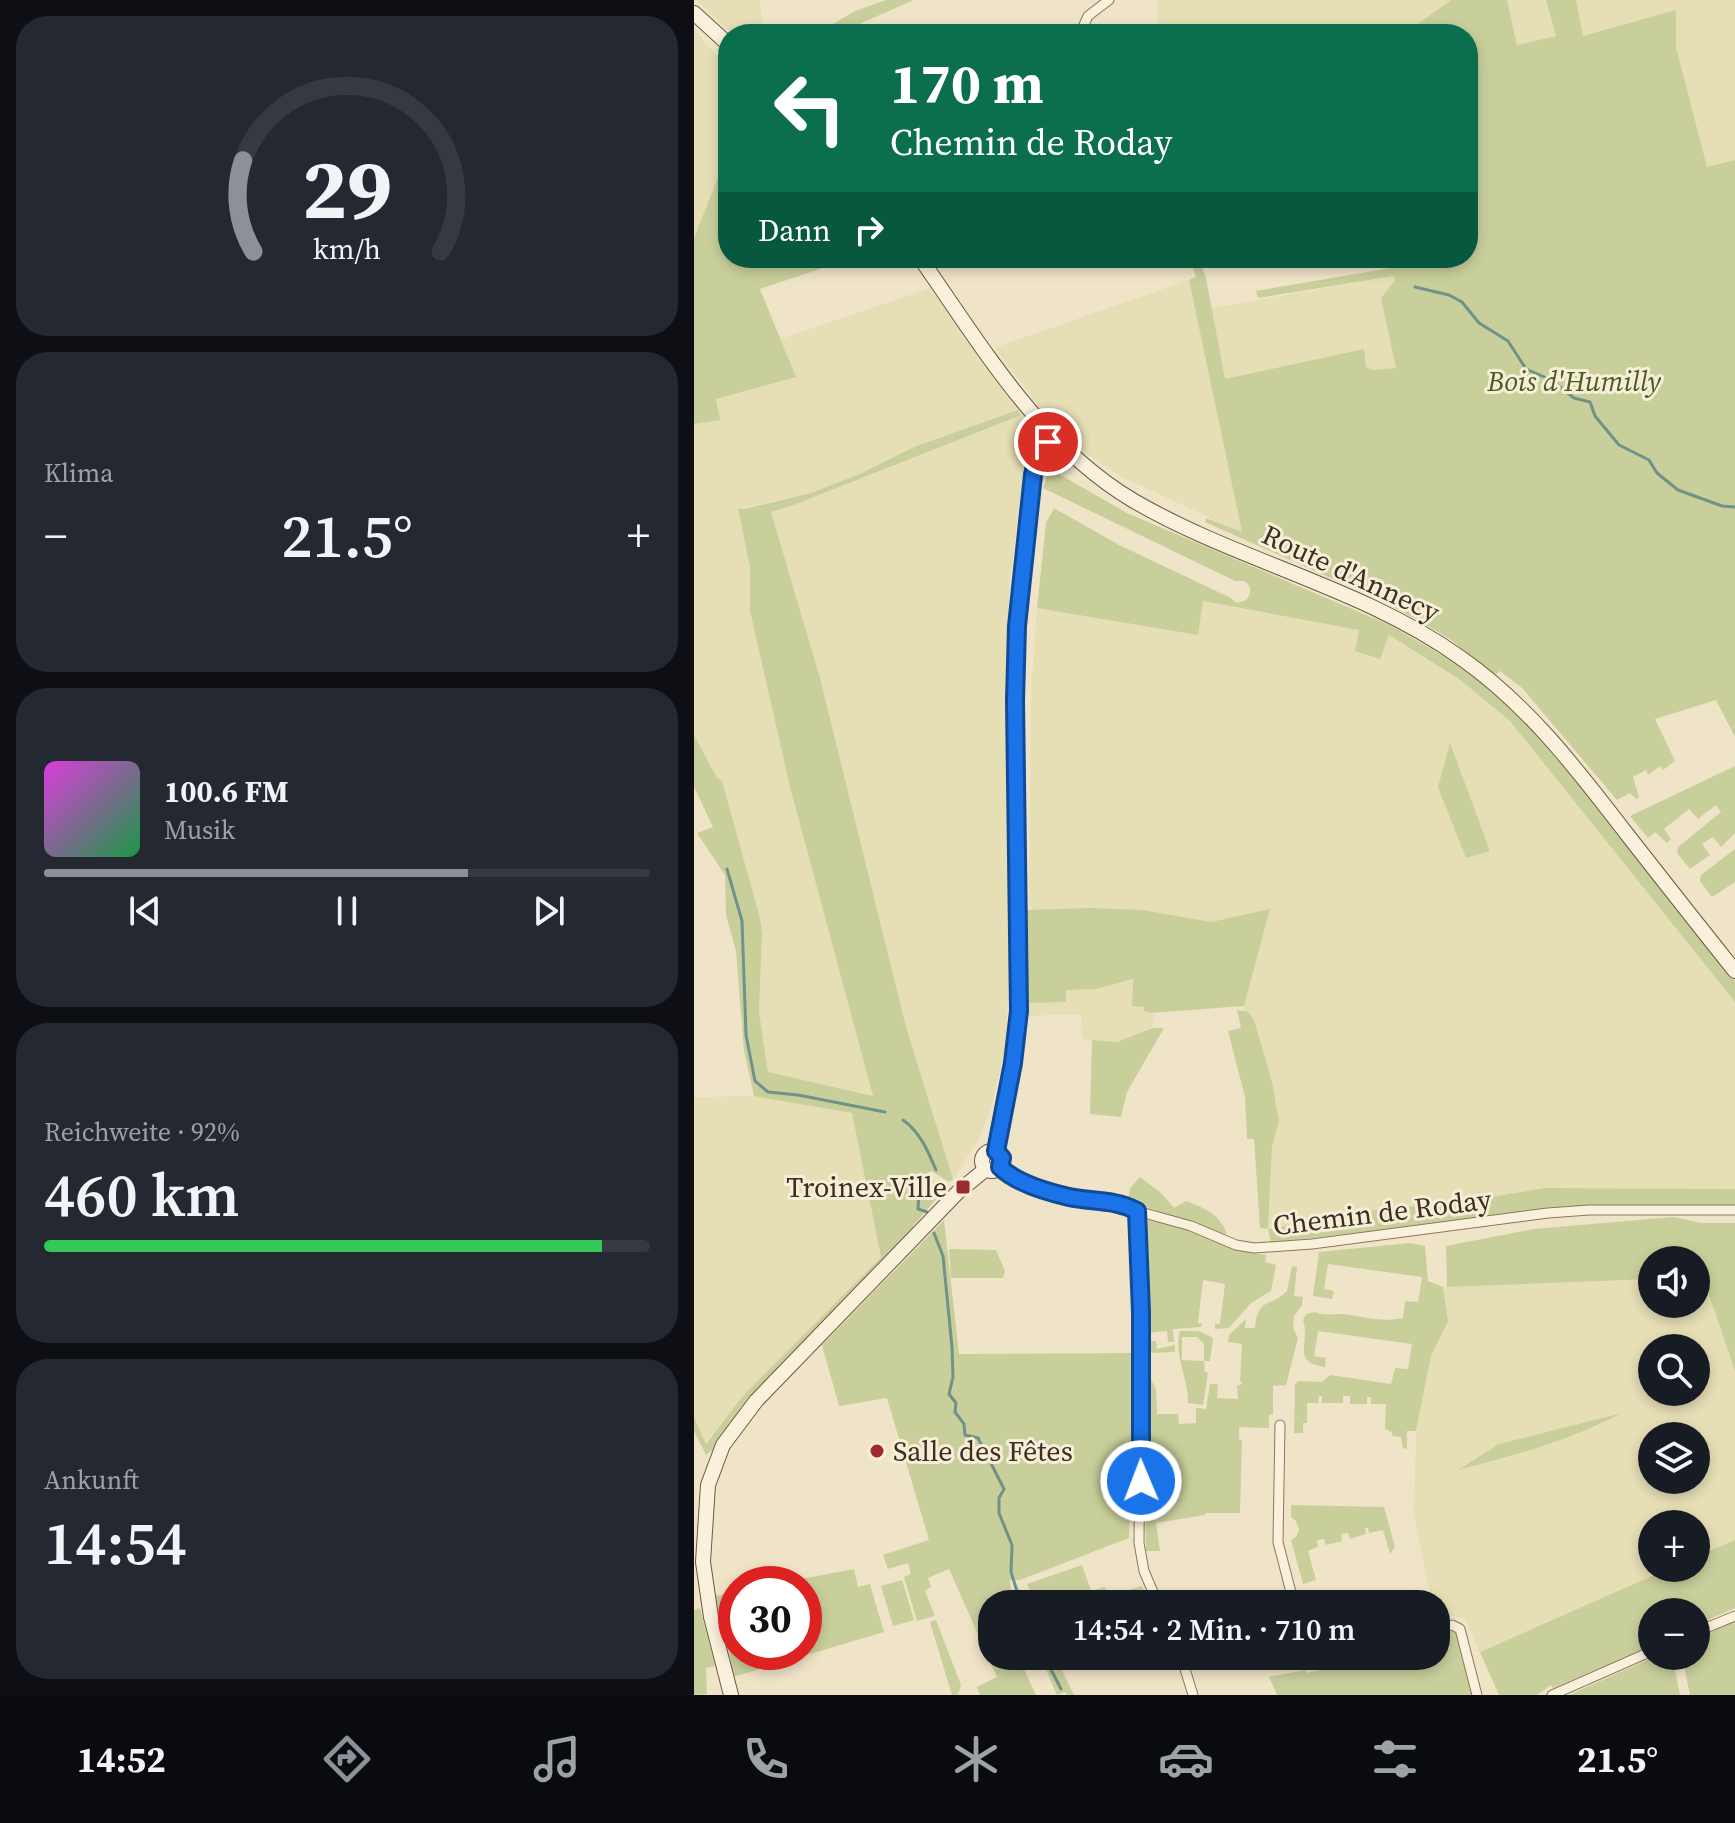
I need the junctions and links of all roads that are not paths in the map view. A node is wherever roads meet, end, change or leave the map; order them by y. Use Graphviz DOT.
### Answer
graph roads {
  1 [pos="1109,0"];
  2 [pos="694,13"];
  3 [pos="1084,24"];
  4 [pos="718,35"];
  5 [pos="927,268"];
  6 [pos="1053,437"];
  7 [pos="1735,971"];
  8 [pos="993,1168"];
  9 [pos="1735,1210"];
  10 [pos="1137,1211"];
  11 [pos="1280,1425"];
  12 [pos="700,1587"];
  13 [pos="1152,1590"];
  14 [pos="1290,1590"];
  15 [pos="1735,1616"];
  16 [pos="1450,1626"];
  17 [pos="1710,1626"];
  18 [pos="1638,1657"];
  19 [pos="1185,1670"];
  20 [pos="731,1695"];
  21 [pos="1193,1695"];
  22 [pos="1477,1695"];
  23 [pos="1552,1695"];
  1 -- 3 [label="street"];
  2 -- 4 [label="street"];
  5 -- 6 [label="street, Route d'Annecy"];
  6 -- 7 [label="street, Route d'Annecy"];
  6 -- 8 [label="street"];
  8 -- 10 [label="street, Chemin de Roday"];
  8 -- 12 [label="street"];
  9 -- 10 [label="street, Chemin de Roday"];
  10 -- 13 [label="street"];
  11 -- 14 [label="street"];
  12 -- 20 [label="street"];
  15 -- 17 [label="street"];
  16 -- 22 [label="street"];
  18 -- 23 [label="street"];
  19 -- 21 [label="street"];
}
